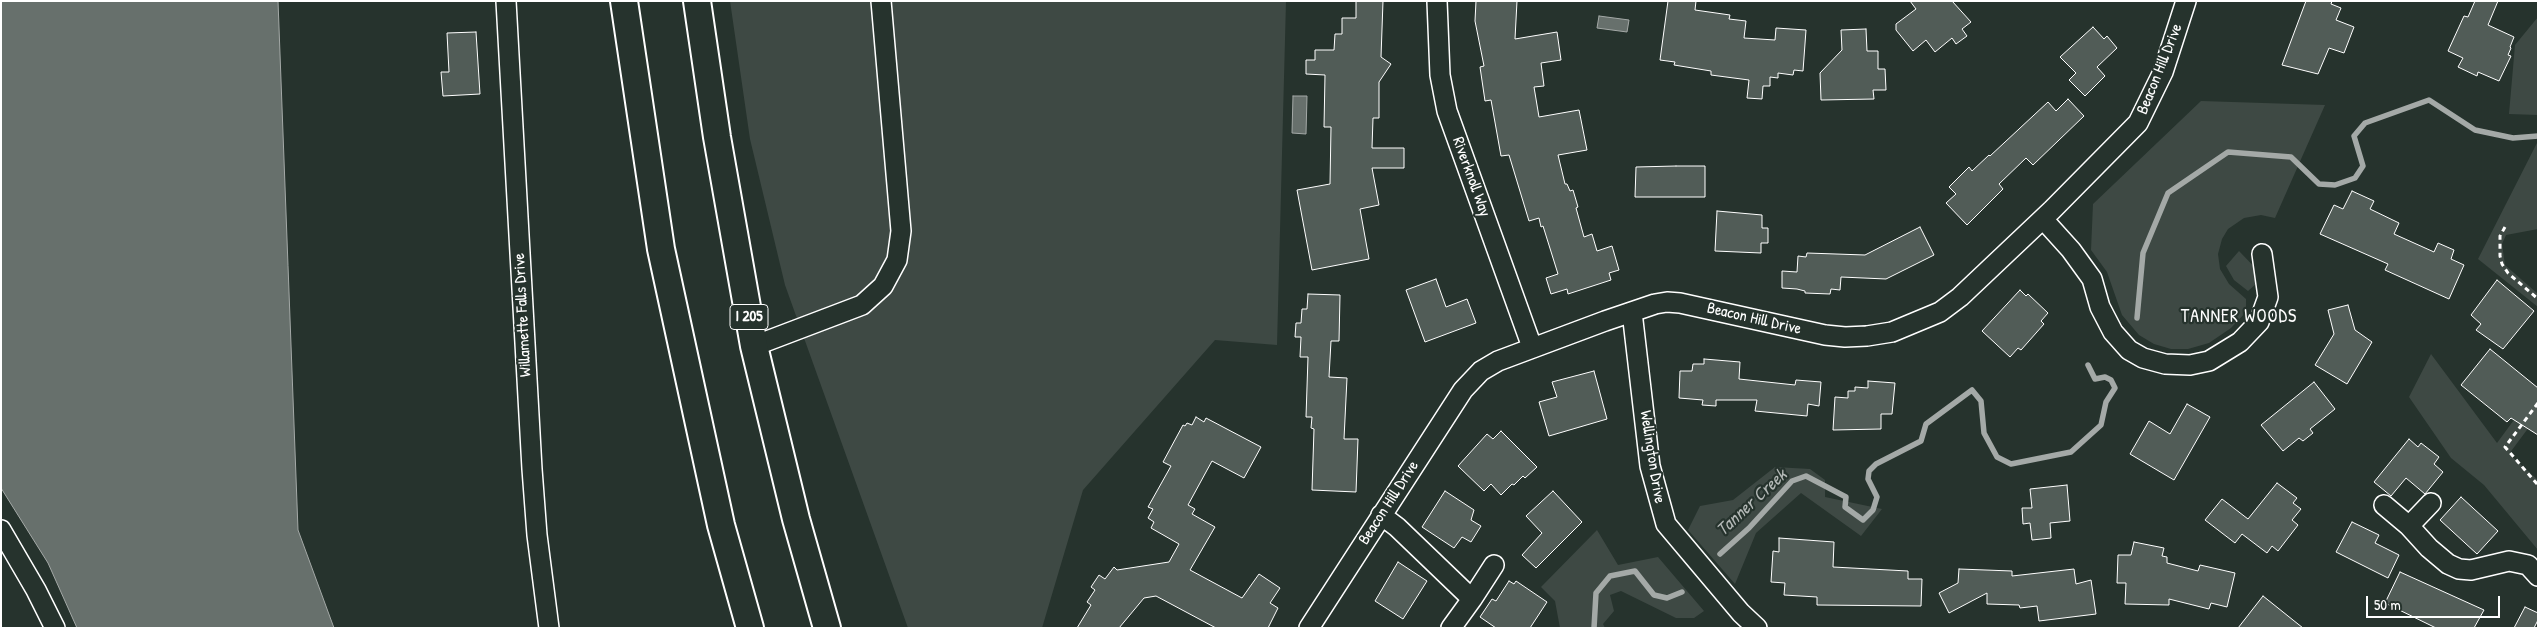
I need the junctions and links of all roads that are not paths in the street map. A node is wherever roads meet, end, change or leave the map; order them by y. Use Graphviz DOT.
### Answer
graph roads {
  1 [pos="506,1"];
  2 [pos="624,1"];
  3 [pos="697,1"];
  4 [pos="881,1"];
  5 [pos="1437,1"];
  6 [pos="2186,1"];
  7 [pos="2043,219"];
  8 [pos="2262,254"];
  9 [pos="1632,312"];
  10 [pos="754,346"];
  11 [pos="1532,347"];
  12 [pos="2431,503"];
  13 [pos="2384,505"];
  14 [pos="1381,515"];
  15 [pos="2409,526"];
  16 [pos="1,530"];
  17 [pos="1494,564"];
  18 [pos="2538,576"];
  19 [pos="1472,599"];
  20 [pos="55,628"];
  21 [pos="549,628"];
  22 [pos="750,628"];
  23 [pos="827,628"];
  24 [pos="1310,628"];
  25 [pos="1451,628"];
  26 [pos="1757,628"];
  1 -- 21 [label="street, Willamette Falls Drive"];
  2 -- 22 [label="highway"];
  3 -- 10 [label="highway, I 205"];
  4 -- 10 [label="street"];
  5 -- 11 [label="street, Riverknoll Way"];
  6 -- 7 [label="street, Beacon Hill Drive"];
  7 -- 8 [label="street"];
  7 -- 9 [label="street, Beacon Hill Drive"];
  9 -- 11 [label="street, Beacon Hill Drive"];
  9 -- 26 [label="street, Wellington Drive"];
  10 -- 23 [label="highway, I 205"];
  11 -- 14 [label="street, Beacon Hill Drive"];
  12 -- 15 [label="street"];
  13 -- 15 [label="street"];
  14 -- 19 [label="street"];
  14 -- 24 [label="street, Beacon Hill Drive"];
  15 -- 18 [label="street"];
  16 -- 20 [label="street"];
  17 -- 19 [label="street"];
  19 -- 25 [label="street"];
}
